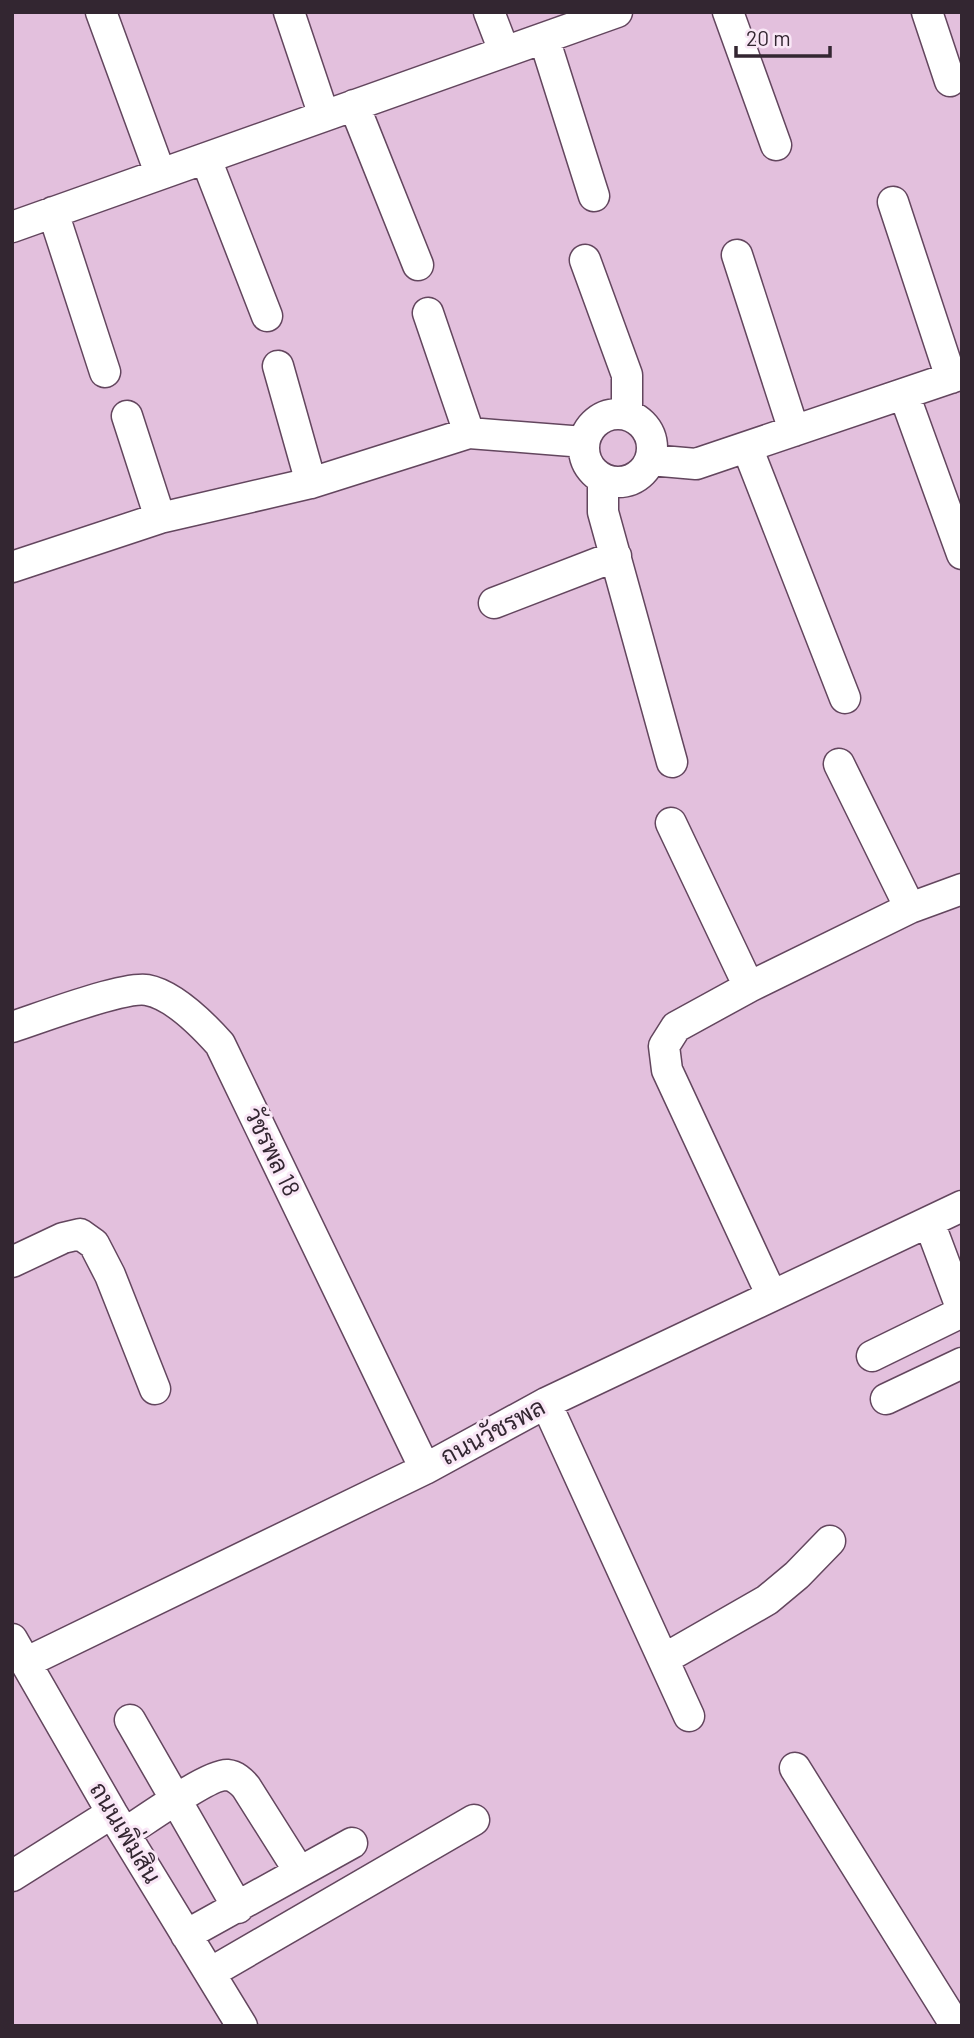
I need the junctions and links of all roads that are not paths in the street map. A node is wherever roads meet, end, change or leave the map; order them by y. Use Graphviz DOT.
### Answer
graph roads {
  1 [pos="101,12"];
  2 [pos="289,12"];
  3 [pos="489,12"];
  4 [pos="617,12"];
  5 [pos="728,12"];
  6 [pos="927,12"];
  7 [pos="544,38"];
  8 [pos="504,51"];
  9 [pos="950,81"];
  10 [pos="354,106"];
  11 [pos="324,116"];
  12 [pos="776,145"];
  13 [pos="206,159"];
  14 [pos="160,173"];
  15 [pos="594,196"];
  16 [pos="894,202"];
  17 [pos="53,212"];
  18 [pos="12,227"];
  19 [pos="737,255"];
  20 [pos="585,260"];
  21 [pos="418,265"];
  22 [pos="428,313"];
  23 [pos="267,316"];
  24 [pos="278,366"];
  25 [pos="105,372"];
  26 [pos="956,376"];
  27 [pos="904,394"];
  28 [pos="626,415"];
  29 [pos="127,416"];
  30 [pos="794,430"];
  31 [pos="469,433"];
  32 [pos="584,442"];
  33 [pos="747,447"];
  34 [pos="650,460"];
  35 [pos="603,480"];
  36 [pos="311,482"];
  37 [pos="160,518"];
  38 [pos="962,554"];
  39 [pos="616,556"];
  40 [pos="14,562"];
  41 [pos="494,603"];
  42 [pos="845,698"];
  43 [pos="673,762"];
  44 [pos="839,764"];
  45 [pos="671,823"];
  46 [pos="962,889"];
  47 [pos="910,908"];
  48 [pos="749,987"];
  49 [pos="12,1027"];
  50 [pos="962,1206"];
  51 [pos="929,1222"];
  52 [pos="12,1262"];
  53 [pos="772,1296"];
  54 [pos="962,1311"];
  55 [pos="872,1356"];
  56 [pos="962,1363"];
  57 [pos="155,1389"];
  58 [pos="886,1399"];
  59 [pos="546,1403"];
  60 [pos="425,1469"];
  61 [pos="830,1541"];
  62 [pos="20,1651"];
  63 [pos="664,1658"];
  64 [pos="690,1716"];
  65 [pos="130,1720"];
  66 [pos="795,1768"];
  67 [pos="175,1800"];
  68 [pos="474,1820"];
  69 [pos="119,1823"];
  70 [pos="352,1843"];
  71 [pos="299,1871"];
  72 [pos="12,1876"];
  73 [pos="238,1908"];
  74 [pos="186,1935"];
  75 [pos="210,1973"];
  76 [pos="962,2022"];
  77 [pos="242,2026"];
  78 [pos="956,2026"];
  1 -- 14 [label="street"];
  2 -- 11 [label="street"];
  3 -- 8 [label="street"];
  4 -- 7 [label="street"];
  5 -- 12 [label="street"];
  6 -- 9 [label="street"];
  7 -- 8 [label="street"];
  7 -- 15 [label="street"];
  8 -- 10 [label="street"];
  10 -- 11 [label="street"];
  10 -- 21 [label="street"];
  11 -- 13 [label="street"];
  13 -- 14 [label="street"];
  13 -- 23 [label="street"];
  14 -- 17 [label="street"];
  16 -- 26 [label="street"];
  17 -- 18 [label="street"];
  17 -- 25 [label="street"];
  19 -- 30 [label="street"];
  20 -- 28 [label="street"];
  22 -- 31 [label="street"];
  24 -- 36 [label="street"];
  26 -- 27 [label="street"];
  27 -- 30 [label="street"];
  27 -- 38 [label="street"];
  28 -- 32 [label="street"];
  28 -- 34 [label="street"];
  29 -- 37 [label="street"];
  30 -- 33 [label="street"];
  31 -- 32 [label="street"];
  31 -- 36 [label="street"];
  32 -- 35 [label="street"];
  33 -- 34 [label="street"];
  33 -- 42 [label="street"];
  34 -- 35 [label="street"];
  35 -- 39 [label="street"];
  36 -- 37 [label="street"];
  37 -- 40 [label="street"];
  39 -- 41 [label="street"];
  39 -- 43 [label="street"];
  44 -- 47 [label="street"];
  45 -- 48 [label="street"];
  46 -- 47 [label="street"];
  47 -- 48 [label="street"];
  48 -- 53 [label="street"];
  49 -- 60 [label="street, วัชรพล 18"];
  50 -- 51 [label="street, ถนนวัชรพล"];
  51 -- 53 [label="street, ถนนวัชรพล"];
  51 -- 54 [label="street"];
  52 -- 57 [label="street"];
  53 -- 59 [label="street, ถนนวัชรพล"];
  54 -- 55 [label="street"];
  56 -- 58 [label="street"];
  59 -- 60 [label="street, ถนนวัชรพล"];
  59 -- 63 [label="street"];
  60 -- 62 [label="street, ถนนวัชรพล"];
  61 -- 63 [label="street"];
  62 -- 69 [label="street, ถนนเพิ่มสิน"];
  63 -- 64 [label="street"];
  65 -- 67 [label="street"];
  66 -- 78 [label="street"];
  67 -- 69 [label="street"];
  67 -- 71 [label="street"];
  67 -- 73 [label="street"];
  68 -- 75 [label="street"];
  69 -- 72 [label="street"];
  69 -- 74 [label="street, ถนนเพิ่มสิน"];
  70 -- 71 [label="street"];
  71 -- 73 [label="street"];
  73 -- 74 [label="street"];
  74 -- 75 [label="street, ถนนเพิ่มสิน"];
  75 -- 77 [label="street, ถนนเพิ่มสิน"];
  76 -- 78 [label="street"];
}
